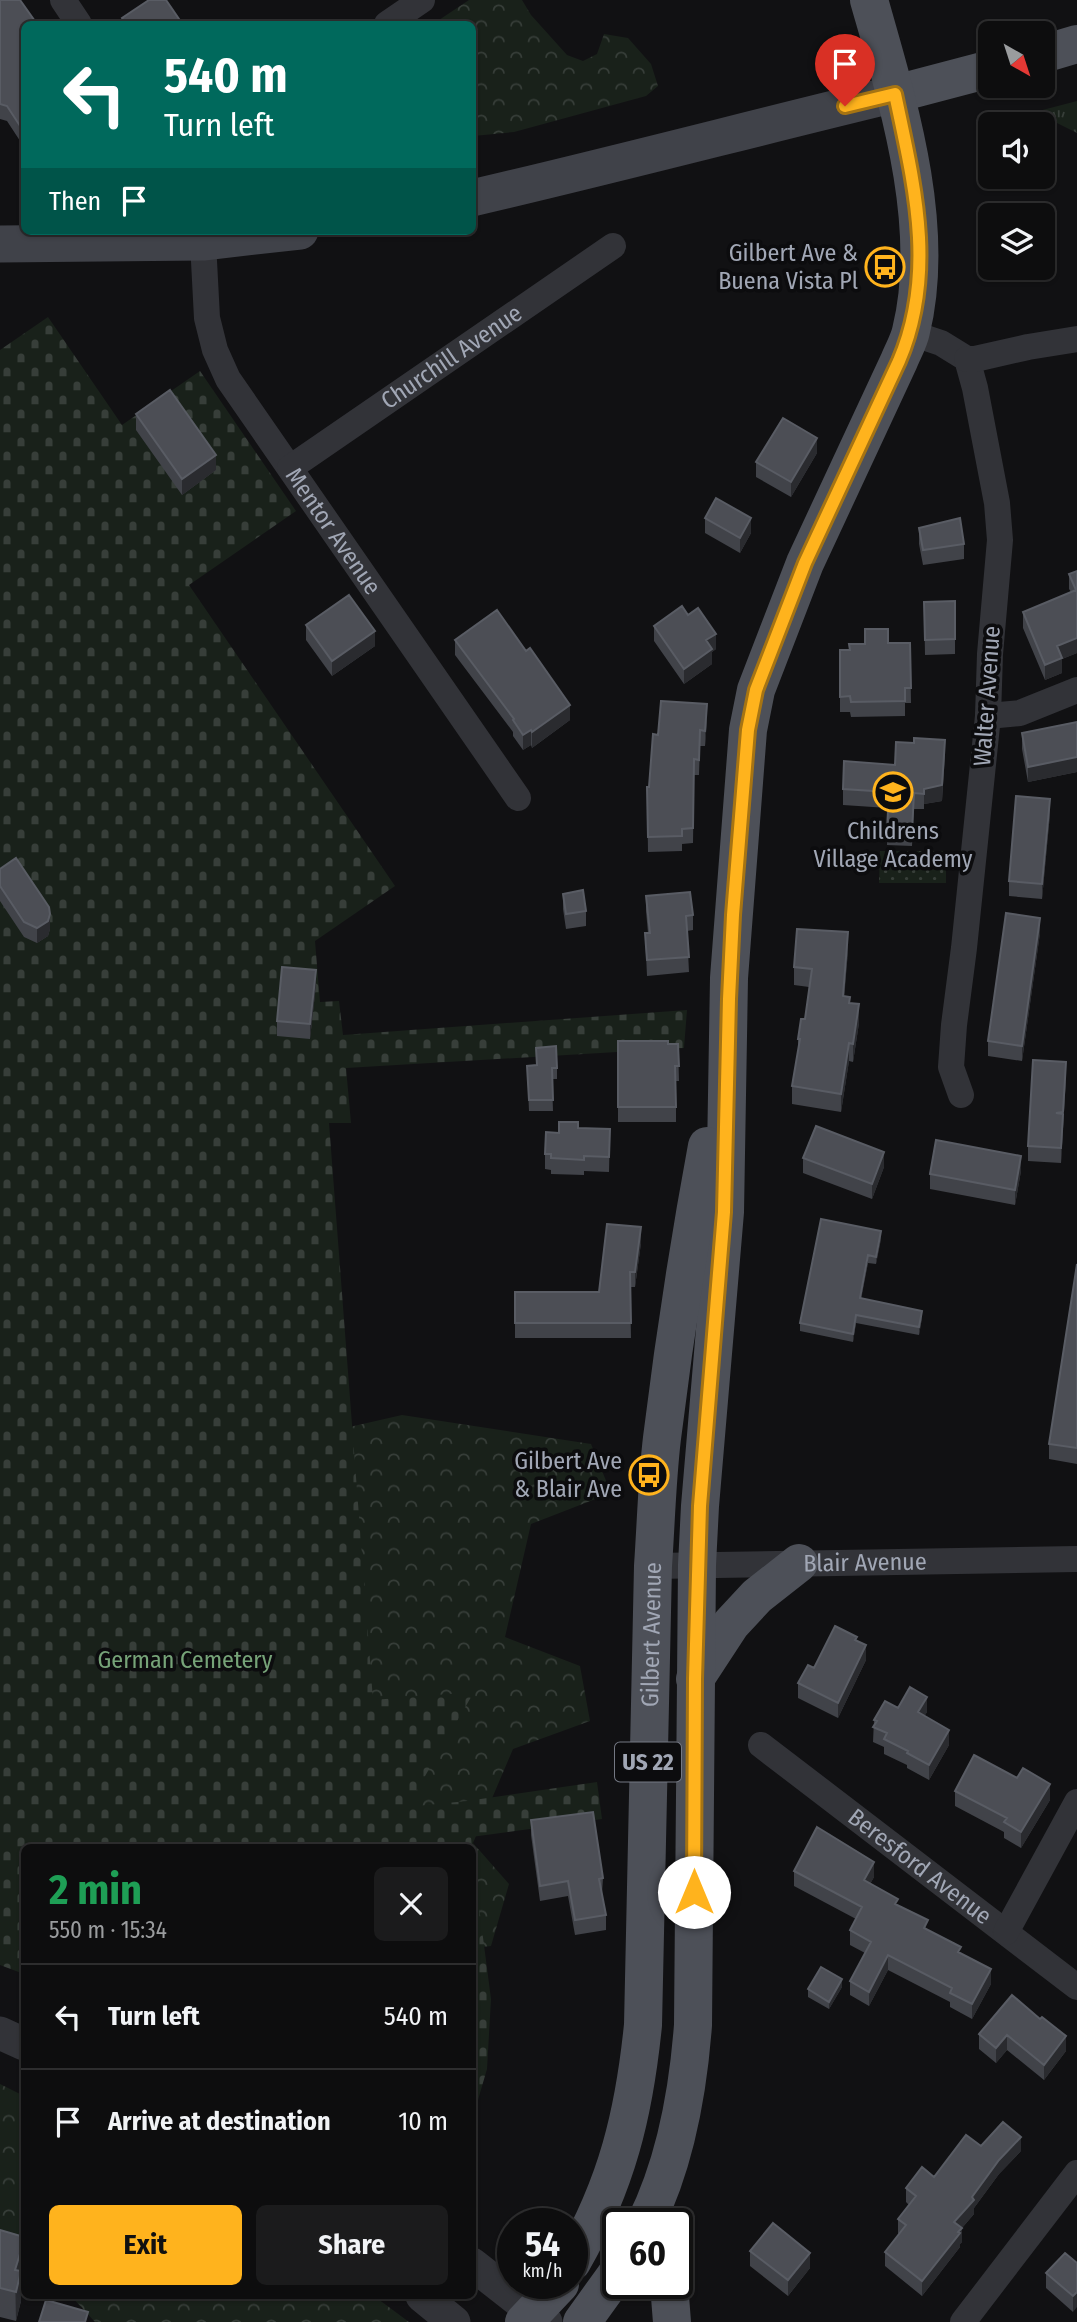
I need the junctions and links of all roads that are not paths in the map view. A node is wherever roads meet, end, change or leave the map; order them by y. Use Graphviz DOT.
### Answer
graph roads {
  1 [pos="63,0"];
  2 [pos="422,0"];
  3 [pos="869,0"];
  4 [pos="77,21"];
  5 [pos="391,21"];
  6 [pos="1077,44"];
  7 [pos="1055,50"];
  8 [pos="978,72"];
  9 [pos="895,94"];
  10 [pos="476,197"];
  11 [pos="265,235"];
  12 [pos="203,242"];
  13 [pos="0,244"];
  14 [pos="613,246"];
  15 [pos="911,333"];
  16 [pos="1077,339"];
  17 [pos="967,359"];
  18 [pos="290,468"];
  19 [pos="1077,690"];
  20 [pos="988,716"];
  21 [pos="518,798"];
  22 [pos="727,1041"];
  23 [pos="961,1095"];
  24 [pos="1077,1559"];
  25 [pos="799,1563"];
  26 [pos="697,1565"];
  27 [pos="653,1566"];
  28 [pos="695,1679"];
  29 [pos="761,1745"];
  30 [pos="1077,1802"];
  31 [pos="1006,1932"];
  32 [pos="1077,1987"];
  33 [pos="0,2033"];
  34 [pos="21,2043"];
  35 [pos="1077,2173"];
  36 [pos="662,2206"];
  37 [pos="588,2231"];
  38 [pos="476,2267"];
  39 [pos="602,2294"];
  40 [pos="426,2299"];
  41 [pos="549,2299"];
  42 [pos="670,2299"];
  43 [pos="535,2319"];
  44 [pos="454,2322"];
  45 [pos="582,2322"];
  46 [pos="672,2322"];
  47 [pos="963,2322"];
  1 -- 4 [label="street"];
  2 -- 5 [label="street"];
  3 -- 9 [label="main road, Gilbert Avenue / US 22"];
  6 -- 7 [label="main road"];
  8 -- 9 [label="main road"];
  9 -- 10 [label="main road"];
  9 -- 15 [label="main road, Gilbert Avenue / US 22"];
  11 -- 12 [label="main road"];
  12 -- 13 [label="main road"];
  12 -- 18 [label="street, Mentor Avenue"];
  14 -- 18 [label="street, Churchill Avenue"];
  15 -- 17 [label="street"];
  15 -- 22 [label="main road, Gilbert Avenue / US 22"];
  16 -- 17 [label="street"];
  17 -- 20 [label="street, Walter Avenue"];
  18 -- 21 [label="street, Mentor Avenue"];
  19 -- 20 [label="street"];
  20 -- 23 [label="street, Walter Avenue"];
  22 -- 26 [label="main road, Gilbert Avenue / US 22"];
  22 -- 27 [label="main road, Gilbert Avenue / US 22"];
  24 -- 25 [label="street, Blair Avenue"];
  25 -- 26 [label="street, Blair Avenue"];
  25 -- 28 [label="main road"];
  26 -- 27 [label="street, Blair Avenue"];
  26 -- 28 [label="main road, Gilbert Avenue / US 22"];
  27 -- 37 [label="main road, Gilbert Avenue / US 22"];
  28 -- 36 [label="main road, Gilbert Avenue / US 22"];
  29 -- 31 [label="street, Beresford Avenue"];
  30 -- 31 [label="street"];
  31 -- 32 [label="street, Beresford Avenue"];
  33 -- 34 [label="street"];
  35 -- 47 [label="street"];
  38 -- 43 [label="street"];
  39 -- 45 [label="main road"];
  40 -- 44 [label="street"];
  41 -- 43 [label="main road"];
  42 -- 46 [label="main road"];
}
